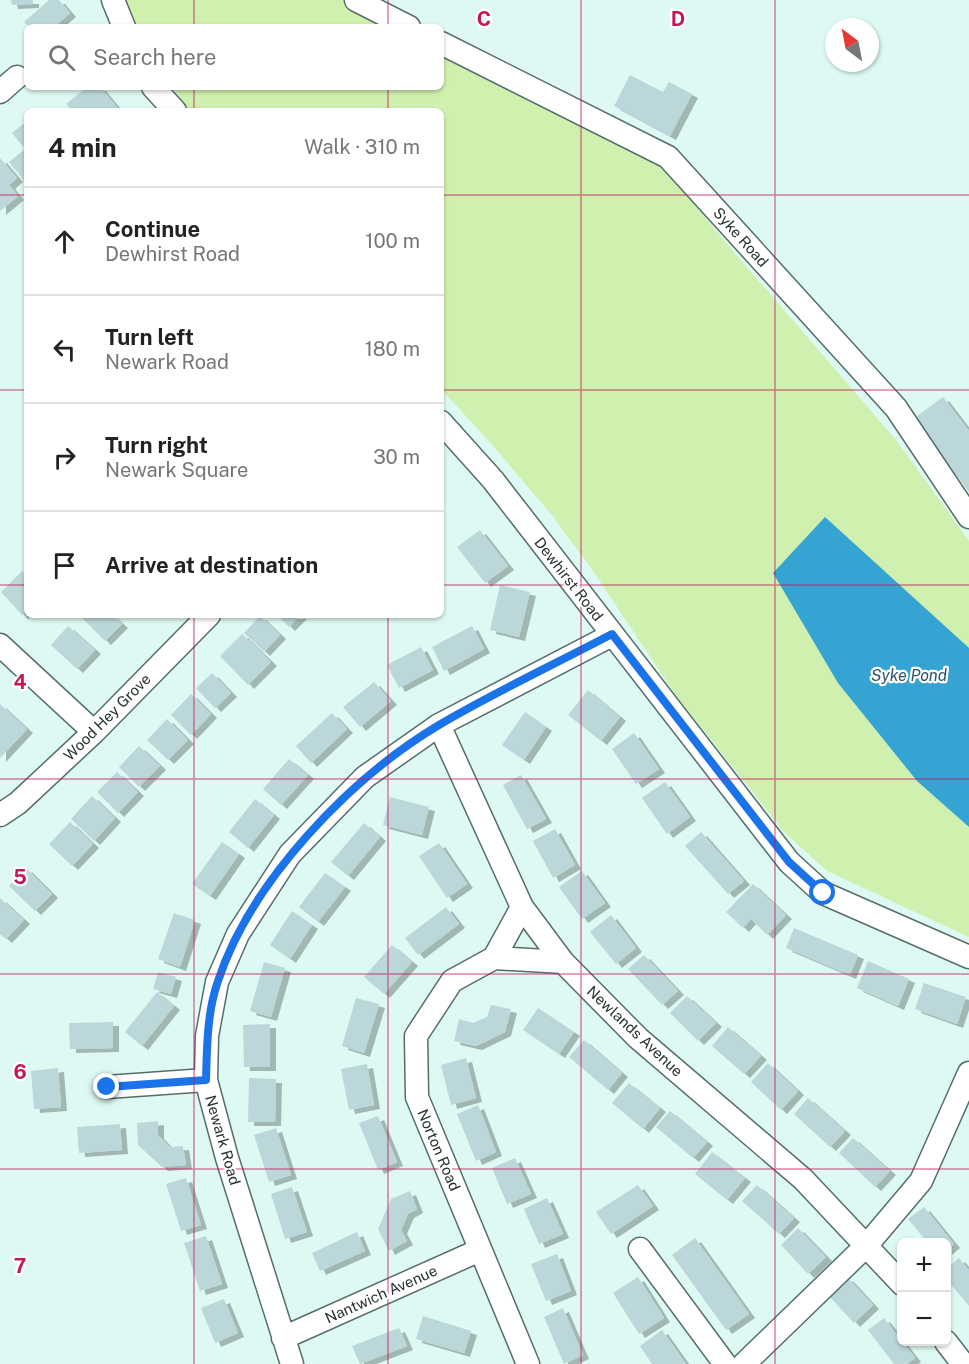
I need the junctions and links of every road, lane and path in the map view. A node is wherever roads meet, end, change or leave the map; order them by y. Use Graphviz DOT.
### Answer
graph roads {
  1 [pos="113,0"];
  2 [pos="356,0"];
  3 [pos="123,24"];
  4 [pos="403,24"];
  5 [pos="444,45"];
  6 [pos="17,77"];
  7 [pos="156,90"];
  8 [pos="0,92"];
  9 [pos="172,108"];
  10 [pos="444,425"];
  11 [pos="969,518"];
  12 [pos="206,618"];
  13 [pos="612,634"];
  14 [pos="0,645"];
  15 [pos="439,725"];
  16 [pos="94,732"];
  17 [pos="0,815"];
  18 [pos="522,907"];
  19 [pos="969,957"];
  20 [pos="494,958"];
  21 [pos="563,962"];
  22 [pos="969,1073"];
  23 [pos="206,1080"];
  24 [pos="107,1087"];
  25 [pos="867,1245"];
  26 [pos="640,1249"];
  27 [pos="480,1250"];
  28 [pos="897,1278"];
  29 [pos="283,1338"];
  30 [pos="950,1346"];
  31 [pos="292,1364"];
  32 [pos="528,1364"];
  33 [pos="725,1364"];
  34 [pos="744,1364"];
  35 [pos="963,1364"];
  1 -- 3 [label="street"];
  2 -- 4 [label="street"];
  5 -- 11 [label="street, Syke Road"];
  6 -- 8 [label="street"];
  7 -- 9 [label="street"];
  10 -- 13 [label="street, Dewhirst Road"];
  12 -- 16 [label="street, Wood Hey Grove"];
  13 -- 15 [label="street, Newark Road"];
  13 -- 19 [label="street, Dewhirst Road"];
  14 -- 16 [label="street"];
  15 -- 18 [label="street, Newlands Avenue"];
  15 -- 23 [label="street, Newark Road"];
  16 -- 17 [label="street, Wood Hey Grove"];
  18 -- 20 [label="street"];
  18 -- 21 [label="street, Newlands Avenue"];
  20 -- 21 [label="street"];
  20 -- 27 [label="street, Norton Road"];
  21 -- 25 [label="street, Newlands Avenue"];
  22 -- 25 [label="street"];
  23 -- 24 [label="street"];
  23 -- 29 [label="street, Newark Road"];
  25 -- 28 [label="street, Newlands Avenue"];
  25 -- 34 [label="street"];
  26 -- 33 [label="street"];
  27 -- 29 [label="street, Nantwich Avenue"];
  27 -- 32 [label="street, Norton Road"];
  29 -- 31 [label="street, Newark Road"];
  30 -- 35 [label="street"];
}
